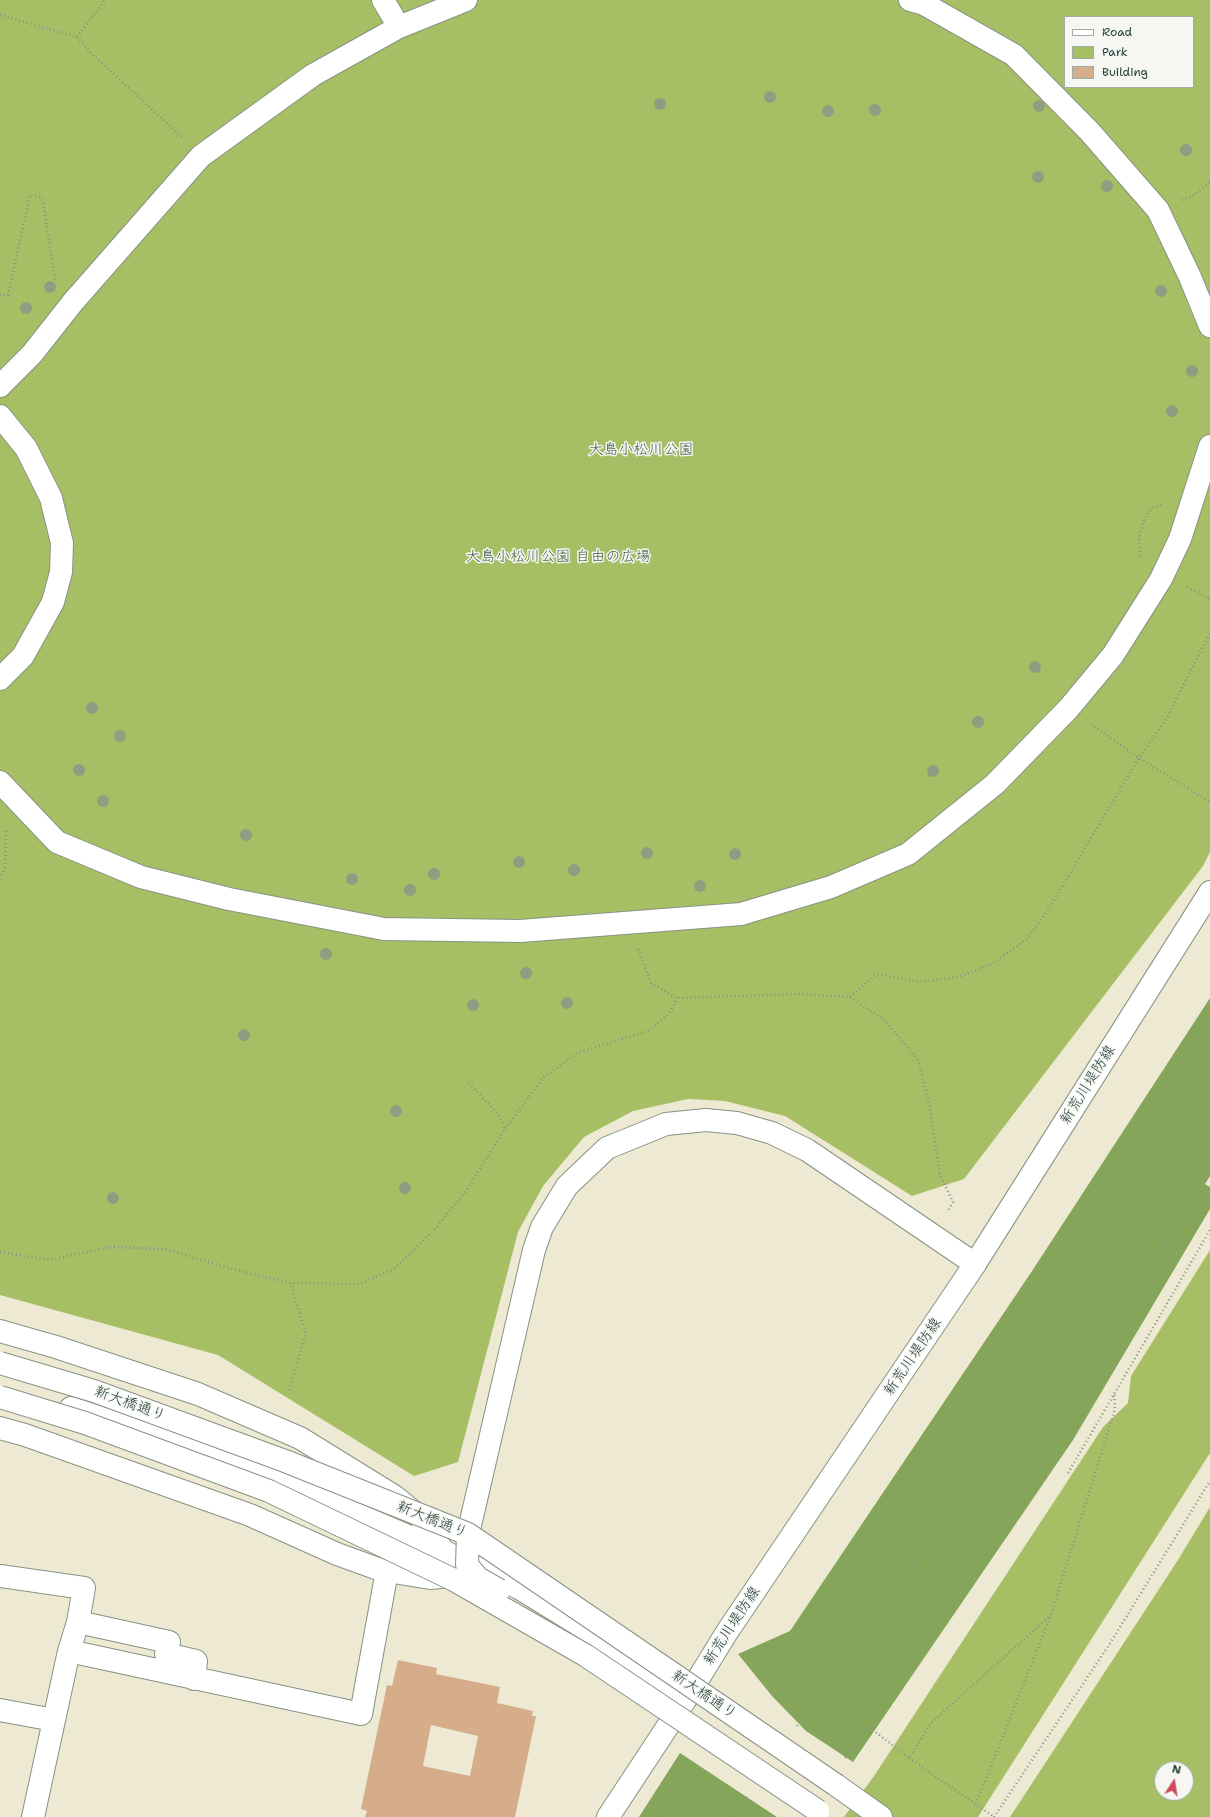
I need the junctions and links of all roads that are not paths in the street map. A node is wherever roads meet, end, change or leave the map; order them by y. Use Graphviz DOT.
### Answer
graph roads {
  1 [pos="383,0"];
  2 [pos="466,0"];
  3 [pos="910,0"];
  4 [pos="399,27"];
  5 [pos="1210,326"];
  6 [pos="0,386"];
  7 [pos="0,416"];
  8 [pos="1210,446"];
  9 [pos="0,679"];
  10 [pos="4,786"];
  11 [pos="1210,892"];
  12 [pos="975,1264"];
  13 [pos="0,1331"];
  14 [pos="0,1363"];
  15 [pos="0,1388"];
  16 [pos="0,1397"];
  17 [pos="0,1428"];
  18 [pos="468,1534"];
  19 [pos="443,1551"];
  20 [pos="387,1571"];
  21 [pos="490,1572"];
  22 [pos="0,1576"];
  23 [pos="78,1622"];
  24 [pos="69,1652"];
  25 [pos="601,1666"];
  26 [pos="194,1679"];
  27 [pos="687,1697"];
  28 [pos="0,1710"];
  29 [pos="54,1720"];
  30 [pos="822,1814"];
  31 [pos="33,1817"];
  32 [pos="608,1817"];
  33 [pos="881,1817"];
  1 -- 4 [label="street"];
  2 -- 4 [label="street"];
  3 -- 5 [label="street"];
  4 -- 6 [label="street"];
  7 -- 9 [label="street"];
  8 -- 10 [label="street"];
  11 -- 12 [label="street, 新荒川堤防線"];
  12 -- 18 [label="street"];
  12 -- 27 [label="street, 新荒川堤防線"];
  13 -- 19 [label="street"];
  14 -- 18 [label="street, 新大橋通り, bridge"];
  15 -- 19 [label="street"];
  16 -- 25 [label="street, bridge"];
  17 -- 20 [label="street"];
  18 -- 25 [label="street, bridge"];
  18 -- 33 [label="street, 新大橋通り, bridge"];
  19 -- 21 [label="street"];
  20 -- 21 [label="street"];
  20 -- 26 [label="street"];
  21 -- 27 [label="street"];
  22 -- 23 [label="street"];
  23 -- 24 [label="street"];
  23 -- 26 [label="street"];
  24 -- 26 [label="street"];
  24 -- 29 [label="street"];
  25 -- 30 [label="street, bridge"];
  27 -- 32 [label="street, 新荒川堤防線"];
  28 -- 29 [label="street"];
  29 -- 31 [label="street"];
}
